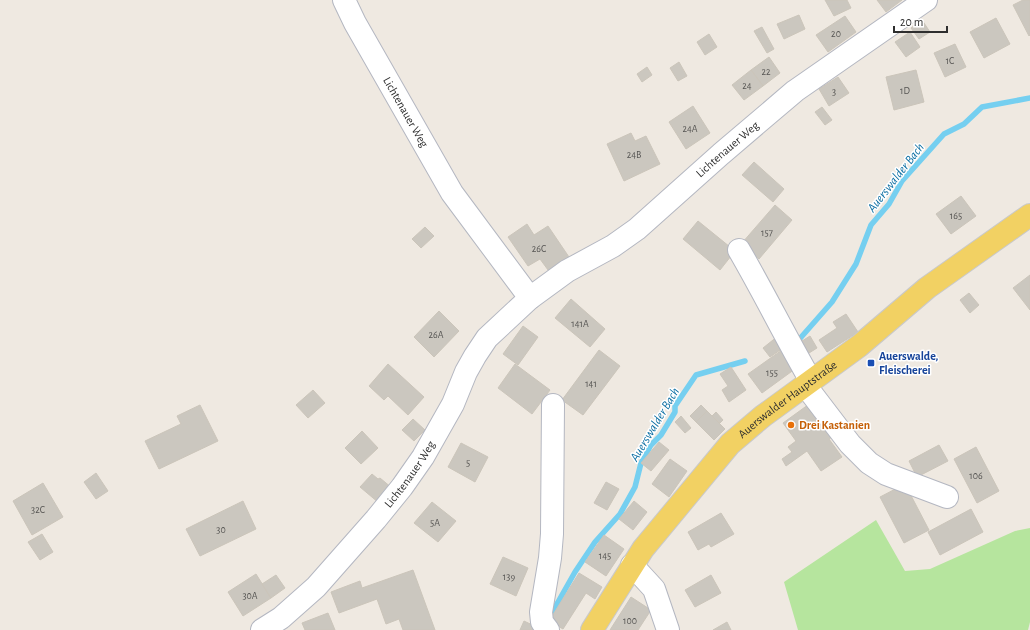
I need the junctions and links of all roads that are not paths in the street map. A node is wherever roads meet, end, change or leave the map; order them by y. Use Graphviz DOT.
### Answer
graph roads {
  1 [pos="344,0"];
  2 [pos="926,0"];
  3 [pos="1030,215"];
  4 [pos="739,250"];
  5 [pos="530,298"];
  6 [pos="808,383"];
  7 [pos="553,405"];
  8 [pos="947,497"];
  9 [pos="632,565"];
  10 [pos="545,626"];
  11 [pos="262,630"];
  12 [pos="592,630"];
  13 [pos="668,630"];
  1 -- 5 [label="street, Lichtenauer Weg"];
  2 -- 5 [label="street, Lichtenauer Weg"];
  3 -- 6 [label="main road, Auerswalder Hauptstraße"];
  4 -- 6 [label="street"];
  5 -- 11 [label="street, Lichtenauer Weg"];
  6 -- 8 [label="street"];
  6 -- 9 [label="main road, Auerswalder Hauptstraße"];
  7 -- 10 [label="street"];
  9 -- 12 [label="main road, Auerswalder Hauptstraße"];
  9 -- 13 [label="street"];
}
